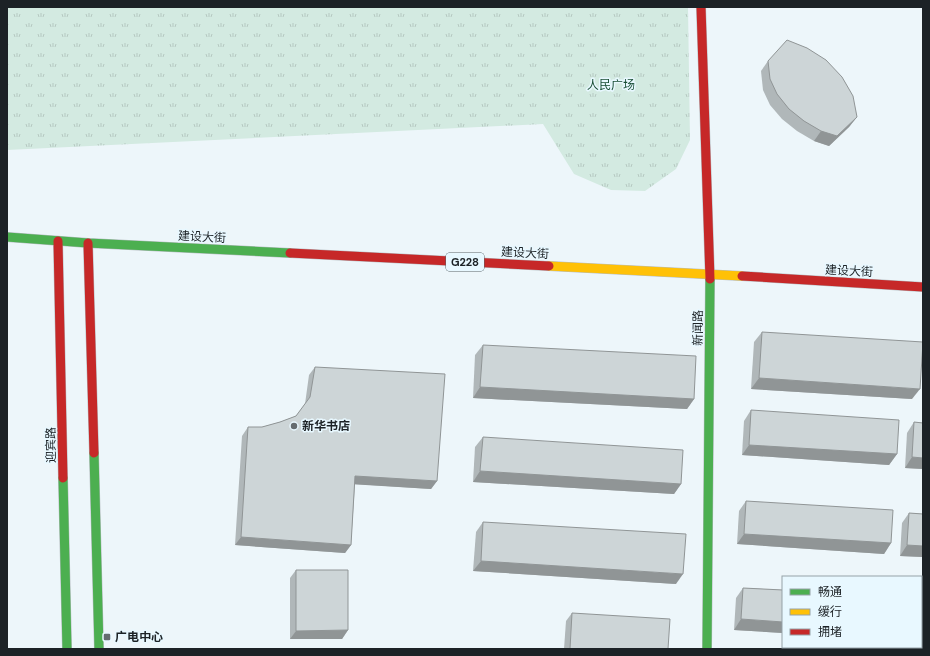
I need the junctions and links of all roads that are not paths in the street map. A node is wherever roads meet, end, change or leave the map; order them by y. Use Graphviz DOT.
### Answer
graph roads {
  1 [pos="701,7"];
  2 [pos="7,237"];
  3 [pos="58,241"];
  4 [pos="88,243"];
  5 [pos="710,274"];
  6 [pos="923,287"];
  7 [pos="67,649"];
  8 [pos="98,649"];
  9 [pos="707,649"];
  1 -- 5 [label="main road, 新闻路"];
  2 -- 3 [label="main road, 建设大街 / G228"];
  3 -- 4 [label="main road, 建设大街 / G228"];
  3 -- 7 [label="main road, 迎宾路"];
  4 -- 5 [label="main road, 建设大街 / G228"];
  4 -- 8 [label="main road"];
  5 -- 6 [label="main road, 建设大街 / G228"];
  5 -- 9 [label="main road, 新闻路"];
}
